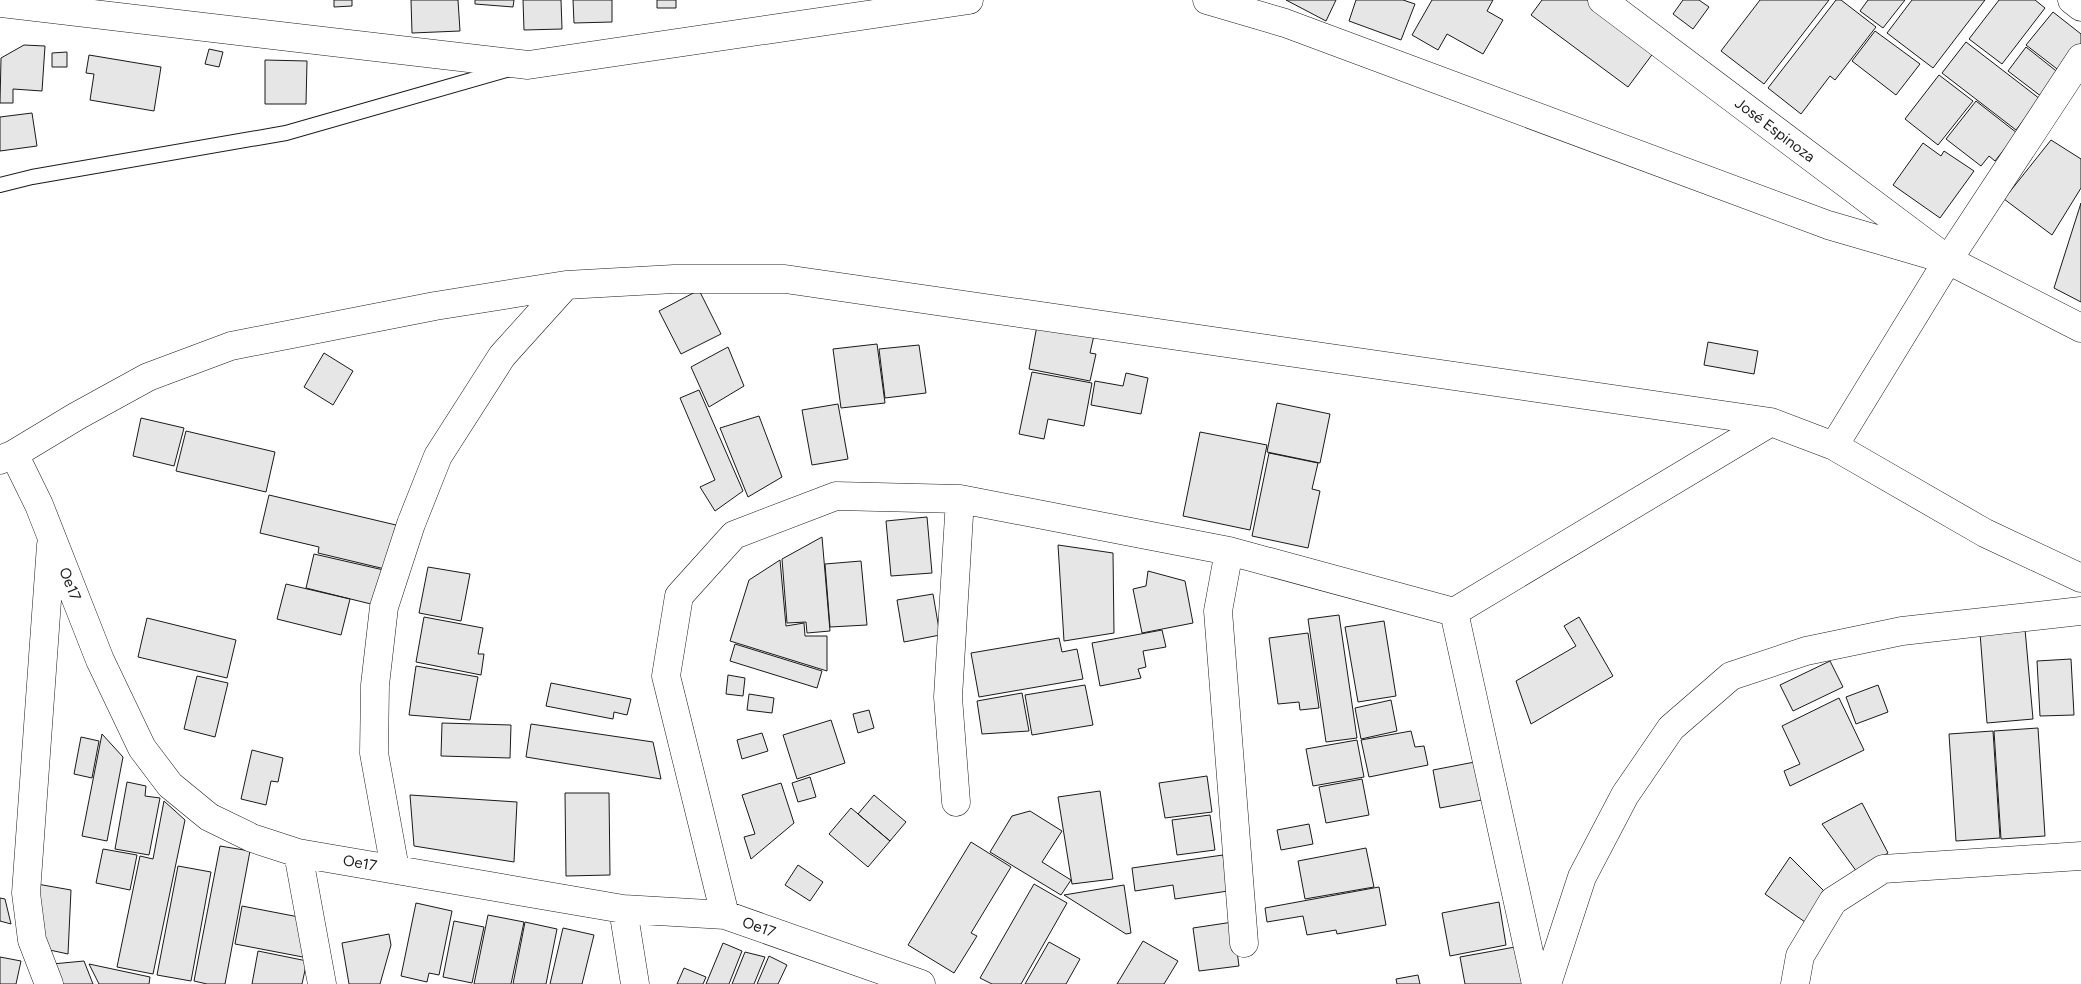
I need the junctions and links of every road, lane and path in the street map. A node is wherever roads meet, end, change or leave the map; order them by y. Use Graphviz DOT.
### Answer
graph roads {
  1 [pos="969,0"];
  2 [pos="1207,0"];
  3 [pos="1602,0"];
  4 [pos="2072,0"];
  5 [pos="0,3"];
  6 [pos="2081,7"];
  7 [pos="2081,58"];
  8 [pos="528,64"];
  9 [pos="0,185"];
  10 [pos="1948,260"];
  11 [pos="566,285"];
  12 [pos="2081,328"];
  13 [pos="1770,422"];
  14 [pos="1834,446"];
  15 [pos="7,457"];
  16 [pos="960,499"];
  17 [pos="52,538"];
  18 [pos="1229,551"];
  19 [pos="2081,578"];
  20 [pos="2081,611"];
  21 [pos="1454,612"];
  22 [pos="956,802"];
  23 [pos="298,852"];
  24 [pos="2081,856"];
  25 [pos="395,869"];
  26 [pos="623,909"];
  27 [pos="725,915"];
  28 [pos="1244,942"];
  29 [pos="49,984"];
  30 [pos="322,984"];
  31 [pos="635,984"];
  32 [pos="921,984"];
  33 [pos="1536,984"];
  34 [pos="1548,984"];
  35 [pos="1795,984"];
  1 -- 8 [label="street"];
  2 -- 10 [label="street"];
  3 -- 10 [label="street, José Espinoza"];
  4 -- 6 [label="street"];
  5 -- 8 [label="street"];
  7 -- 10 [label="street"];
  8 -- 9 [label="lane"];
  10 -- 12 [label="street"];
  10 -- 14 [label="street"];
  11 -- 13 [label="street"];
  11 -- 15 [label="street"];
  11 -- 25 [label="street"];
  13 -- 14 [label="street"];
  13 -- 21 [label="street"];
  14 -- 19 [label="street"];
  15 -- 17 [label="street, Oe17"];
  16 -- 18 [label="street"];
  16 -- 22 [label="street"];
  16 -- 27 [label="street"];
  17 -- 23 [label="street, Oe17"];
  17 -- 29 [label="street"];
  18 -- 21 [label="street"];
  18 -- 28 [label="street"];
  20 -- 34 [label="street"];
  21 -- 33 [label="street"];
  23 -- 25 [label="street, Oe17"];
  23 -- 30 [label="street"];
  24 -- 35 [label="street"];
  25 -- 26 [label="street, Oe17"];
  26 -- 27 [label="street, Oe17"];
  26 -- 31 [label="street"];
  27 -- 32 [label="street, Oe17"];
}
